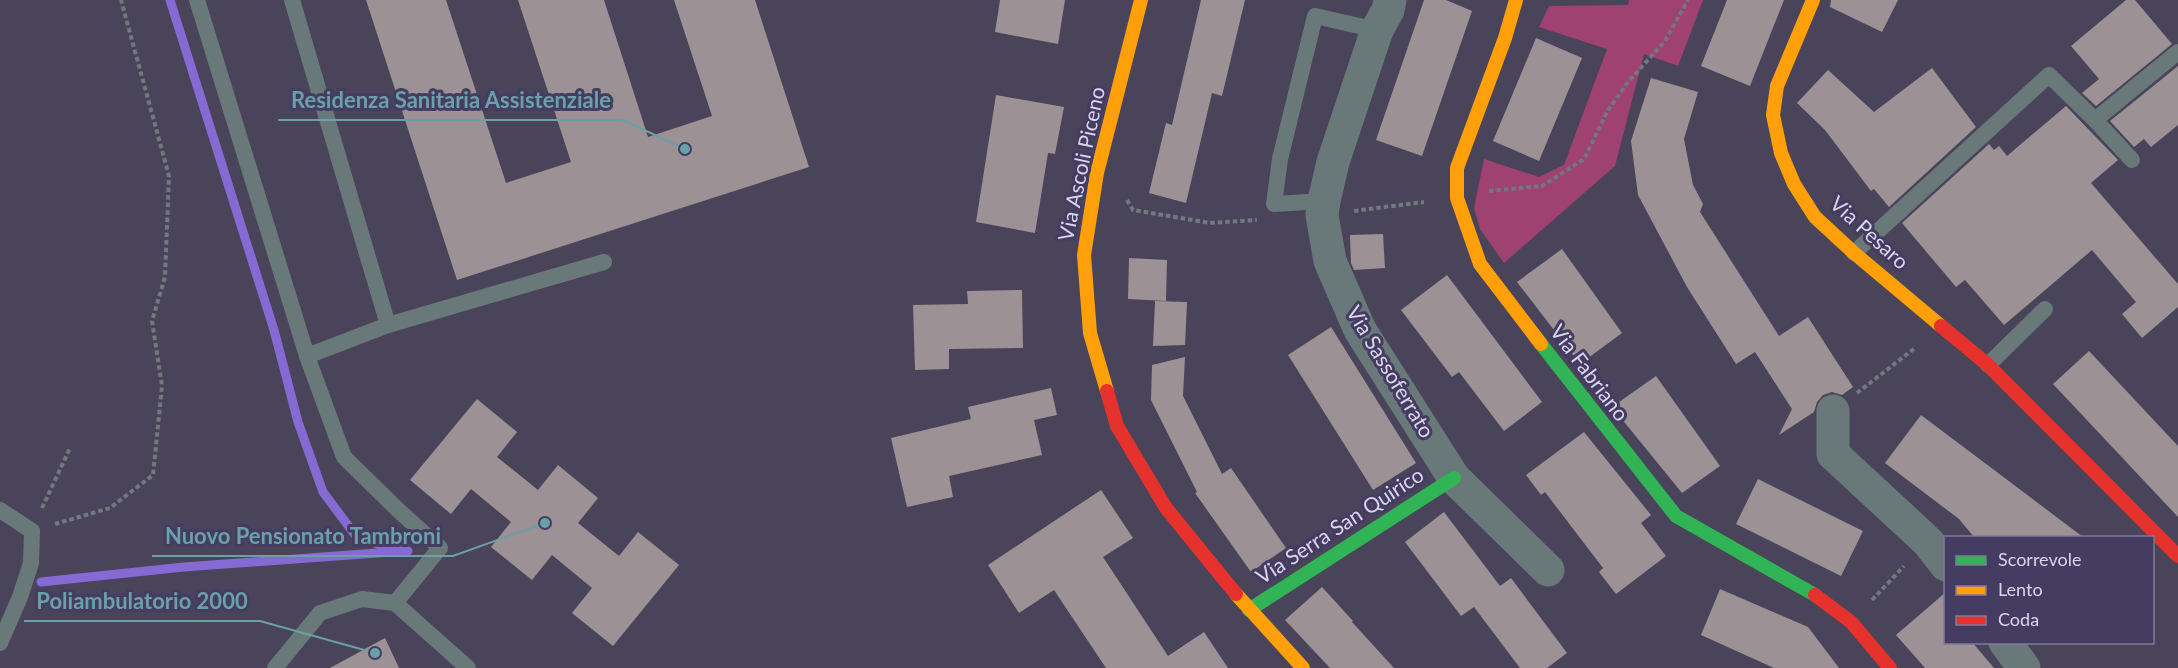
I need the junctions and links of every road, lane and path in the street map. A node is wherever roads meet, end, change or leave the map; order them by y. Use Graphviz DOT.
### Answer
graph roads {
  1 [pos="121,0"];
  2 [pos="197,0"];
  3 [pos="292,0"];
  4 [pos="1141,0"];
  5 [pos="1390,0"];
  6 [pos="1516,0"];
  7 [pos="1688,0"];
  8 [pos="1813,0"];
  9 [pos="1377,30"];
  10 [pos="2178,52"];
  11 [pos="2095,120"];
  12 [pos="2132,160"];
  13 [pos="1485,191"];
  14 [pos="1124,195"];
  15 [pos="1457,198"];
  16 [pos="1338,206"];
  17 [pos="1266,219"];
  18 [pos="1854,253"];
  19 [pos="604,262"];
  20 [pos="2045,309"];
  21 [pos="388,325"];
  22 [pos="1942,328"];
  23 [pos="307,356"];
  24 [pos="1988,365"];
  25 [pos="1833,411"];
  26 [pos="70,448"];
  27 [pos="1454,478"];
  28 [pos="0,510"];
  29 [pos="32,531"];
  30 [pos="1936,553"];
  31 [pos="2178,556"];
  32 [pos="1548,570"];
  33 [pos="395,603"];
  34 [pos="1249,610"];
  35 [pos="1851,622"];
  36 [pos="0,643"];
  37 [pos="2006,644"];
  38 [pos="275,668"];
  39 [pos="468,668"];
  40 [pos="1303,668"];
  41 [pos="1890,668"];
  42 [pos="2024,668"];
  1 -- 29 [label="path"];
  2 -- 23 [label="lane"];
  3 -- 21 [label="lane"];
  4 -- 34 [label="street, Via Ascoli Piceno"];
  5 -- 9 [label="street, Via Sassoferrato"];
  6 -- 15 [label="street, Via Fabriano"];
  7 -- 13 [label="path"];
  8 -- 18 [label="street, Via Pesaro"];
  9 -- 16 [label="street, Via Sassoferrato"];
  9 -- 16 [label="lane"];
  10 -- 11 [label="lane"];
  11 -- 12 [label="lane"];
  11 -- 18 [label="lane"];
  14 -- 17 [label="path"];
  15 -- 16 [label="path"];
  15 -- 35 [label="street, Via Fabriano"];
  16 -- 27 [label="street, Via Sassoferrato"];
  18 -- 22 [label="street, Via Pesaro"];
  19 -- 21 [label="lane"];
  20 -- 24 [label="lane"];
  21 -- 23 [label="lane"];
  22 -- 24 [label="street, Via Pesaro"];
  22 -- 25 [label="path"];
  23 -- 33 [label="lane"];
  24 -- 31 [label="street, Via Pesaro"];
  25 -- 30 [label="street"];
  26 -- 29 [label="path"];
  27 -- 32 [label="street, Via Sassoferrato"];
  27 -- 34 [label="street, Via Serra San Quirico"];
  28 -- 29 [label="lane"];
  29 -- 36 [label="lane"];
  30 -- 35 [label="path"];
  33 -- 38 [label="lane"];
  33 -- 39 [label="lane"];
  34 -- 40 [label="street, Via Ascoli Piceno"];
  35 -- 41 [label="street, Via Fabriano"];
  37 -- 42 [label="street"];
}
